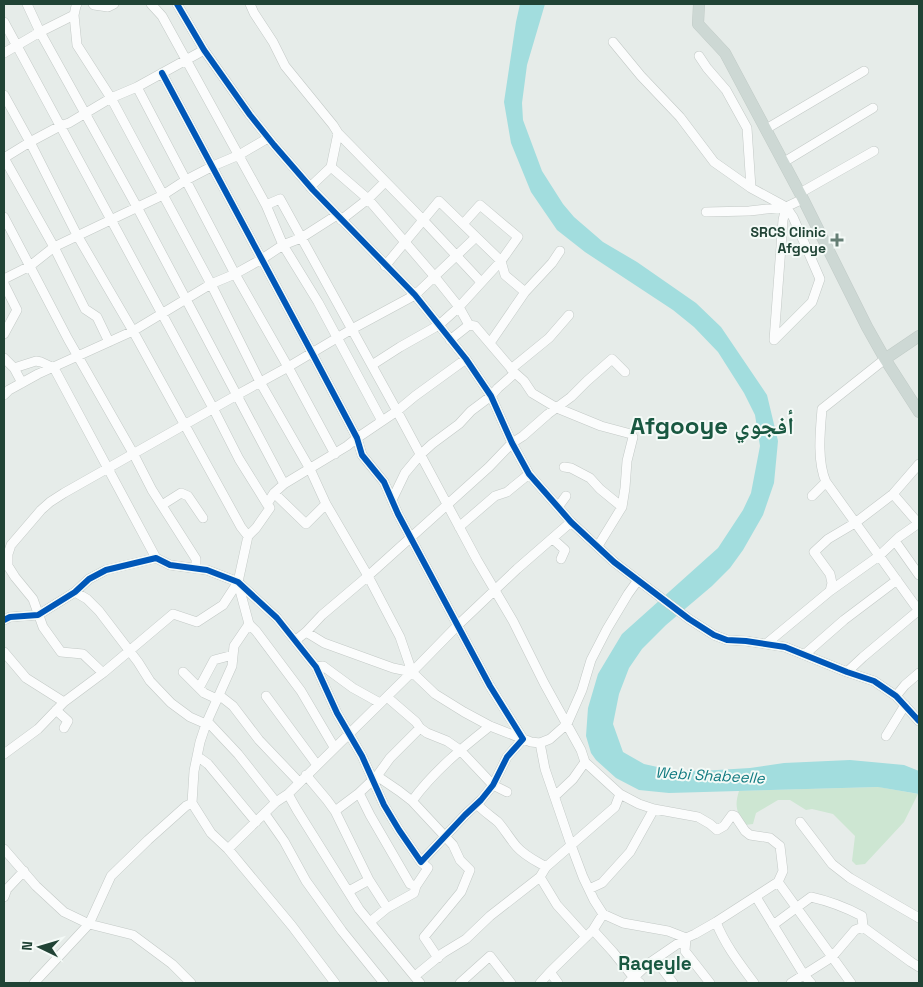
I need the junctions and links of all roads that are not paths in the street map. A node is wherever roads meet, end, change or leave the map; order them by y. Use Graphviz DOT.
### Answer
graph roads {
  1 [pos="27,4"];
  2 [pos="77,4"];
  3 [pos="93,4"];
  4 [pos="114,4"];
  5 [pos="151,4"];
  6 [pos="177,4"];
  7 [pos="250,4"];
  8 [pos="699,4"];
  9 [pos="74,15"];
  10 [pos="4,22"];
  11 [pos="40,32"];
  12 [pos="613,42"];
  13 [pos="17,46"];
  14 [pos="204,50"];
  15 [pos="4,53"];
  16 [pos="699,56"];
  17 [pos="186,60"];
  18 [pos="864,71"];
  19 [pos="162,73"];
  20 [pos="137,87"];
  21 [pos="4,95"];
  22 [pos="111,98"];
  23 [pos="873,108"];
  24 [pos="85,113"];
  25 [pos="60,126"];
  26 [pos="766,129"];
  27 [pos="338,133"];
  28 [pos="268,138"];
  29 [pos="30,142"];
  30 [pos="874,151"];
  31 [pos="239,156"];
  32 [pos="4,158"];
  33 [pos="784,162"];
  34 [pos="213,166"];
  35 [pos="331,167"];
  36 [pos="186,180"];
  37 [pos="385,182"];
  38 [pos="310,187"];
  39 [pos="751,188"];
  40 [pos="163,196"];
  41 [pos="802,196"];
  42 [pos="368,199"];
  43 [pos="266,205"];
  44 [pos="137,207"];
  45 [pos="786,207"];
  46 [pos="706,212"];
  47 [pos="4,217"];
  48 [pos="339,218"];
  49 [pos="111,221"];
  50 [pos="424,221"];
  51 [pos="463,224"];
  52 [pos="77,235"];
  53 [pos="302,238"];
  54 [pos="476,238"];
  55 [pos="406,243"];
  56 [pos="284,245"];
  57 [pos="54,247"];
  58 [pos="560,251"];
  59 [pos="457,256"];
  60 [pos="262,260"];
  61 [pos="501,261"];
  62 [pos="30,266"];
  63 [pos="385,266"];
  64 [pos="235,274"];
  65 [pos="435,277"];
  66 [pos="4,279"];
  67 [pos="481,282"];
  68 [pos="4,284"];
  69 [pos="211,284"];
  70 [pos="525,292"];
  71 [pos="415,296"];
  72 [pos="185,299"];
  73 [pos="459,307"];
  74 [pos="161,314"];
  75 [pos="569,316"];
  76 [pos="440,325"];
  77 [pos="469,325"];
  78 [pos="352,329"];
  79 [pos="133,331"];
  80 [pos="4,334"];
  81 [pos="919,336"];
  82 [pos="337,339"];
  83 [pos="450,340"];
  84 [pos="109,342"];
  85 [pos="490,344"];
  86 [pos="312,352"];
  87 [pos="79,356"];
  88 [pos="4,358"];
  89 [pos="885,359"];
  90 [pos="466,360"];
  91 [pos="372,365"];
  92 [pos="288,367"];
  93 [pos="14,368"];
  94 [pos="54,368"];
  95 [pos="513,371"];
  96 [pos="625,372"];
  97 [pos="260,382"];
  98 [pos="22,383"];
  99 [pos="4,394"];
  100 [pos="237,395"];
  101 [pos="491,396"];
  102 [pos="213,408"];
  103 [pos="558,408"];
  104 [pos="397,411"];
  105 [pos="919,412"];
  106 [pos="382,421"];
  107 [pos="185,424"];
  108 [pos="356,438"];
  109 [pos="512,443"];
  110 [pos="133,453"];
  111 [pos="335,454"];
  112 [pos="420,454"];
  113 [pos="919,464"];
  114 [pos="564,467"];
  115 [pos="108,468"];
  116 [pos="310,469"];
  117 [pos="529,474"];
  118 [pos="826,482"];
  119 [pos="284,484"];
  120 [pos="274,493"];
  121 [pos="894,494"];
  122 [pos="566,496"];
  123 [pos="812,496"];
  124 [pos="392,500"];
  125 [pos="267,504"];
  126 [pos="326,504"];
  127 [pos="162,505"];
  128 [pos="447,505"];
  129 [pos="558,506"];
  130 [pos="622,507"];
  131 [pos="202,518"];
  132 [pos="571,522"];
  133 [pos="855,523"];
  134 [pos="919,523"];
  135 [pos="459,527"];
  136 [pos="248,536"];
  137 [pos="410,538"];
  138 [pos="553,538"];
  139 [pos="895,542"];
  140 [pos="598,546"];
  141 [pos="879,556"];
  142 [pos="156,558"];
  143 [pos="561,559"];
  144 [pos="196,568"];
  145 [pos="919,575"];
  146 [pos="368,576"];
  147 [pos="638,580"];
  148 [pos="897,580"];
  149 [pos="238,582"];
  150 [pos="495,590"];
  151 [pos="830,591"];
  152 [pos="75,592"];
  153 [pos="919,610"];
  154 [pos="38,615"];
  155 [pos="4,620"];
  156 [pos="249,624"];
  157 [pos="458,625"];
  158 [pos="306,632"];
  159 [pos="296,640"];
  160 [pos="766,644"];
  161 [pos="129,650"];
  162 [pos="4,652"];
  163 [pos="804,654"];
  164 [pos="233,655"];
  165 [pos="316,667"];
  166 [pos="103,672"];
  167 [pos="183,672"];
  168 [pos="412,672"];
  169 [pos="847,672"];
  170 [pos="919,672"];
  171 [pos="199,688"];
  172 [pos="266,696"];
  173 [pos="896,696"];
  174 [pos="218,697"];
  175 [pos="383,700"];
  176 [pos="64,702"];
  177 [pos="905,706"];
  178 [pos="56,710"];
  179 [pos="919,721"];
  180 [pos="207,723"];
  181 [pos="567,724"];
  182 [pos="490,726"];
  183 [pos="64,728"];
  184 [pos="420,728"];
  185 [pos="349,733"];
  186 [pos="886,736"];
  187 [pos="523,739"];
  188 [pos="540,743"];
  189 [pos="334,747"];
  190 [pos="460,750"];
  191 [pos="4,754"];
  192 [pos="197,756"];
  193 [pos="585,762"];
  194 [pos="317,765"];
  195 [pos="306,776"];
  196 [pos="375,778"];
  197 [pos="299,782"];
  198 [pos="493,785"];
  199 [pos="507,792"];
  200 [pos="359,793"];
  201 [pos="288,794"];
  202 [pos="620,794"];
  203 [pos="555,796"];
  204 [pos="276,802"];
  205 [pos="412,802"];
  206 [pos="192,803"];
  207 [pos="477,804"];
  208 [pos="654,809"];
  209 [pos="335,811"];
  210 [pos="265,814"];
  211 [pos="256,822"];
  212 [pos="800,822"];
  213 [pos="446,836"];
  214 [pos="571,845"];
  215 [pos="4,849"];
  216 [pos="228,849"];
  217 [pos="422,862"];
  218 [pos="546,867"];
  219 [pos="24,871"];
  220 [pos="540,877"];
  221 [pos="369,880"];
  222 [pos="778,882"];
  223 [pos="416,886"];
  224 [pos="589,889"];
  225 [pos="349,891"];
  226 [pos="4,894"];
  227 [pos="756,897"];
  228 [pos="797,907"];
  229 [pos="387,908"];
  230 [pos="603,914"];
  231 [pos="919,918"];
  232 [pos="370,922"];
  233 [pos="716,922"];
  234 [pos="89,924"];
  235 [pos="773,925"];
  236 [pos="863,926"];
  237 [pos="590,933"];
  238 [pos="686,938"];
  239 [pos="832,957"];
  240 [pos="438,958"];
  241 [pos="655,960"];
  242 [pos="919,966"];
  243 [pos="550,972"];
  244 [pos="804,975"];
  245 [pos="417,980"];
  246 [pos="634,981"];
  247 [pos="34,983"];
  248 [pos="191,983"];
  249 [pos="335,983"];
  250 [pos="384,983"];
  251 [pos="460,983"];
  252 [pos="511,983"];
  253 [pos="540,983"];
  254 [pos="558,983"];
  255 [pos="673,983"];
  256 [pos="710,983"];
  257 [pos="754,983"];
  258 [pos="791,983"];
  259 [pos="811,983"];
  260 [pos="851,983"];
  1 -- 11 [label="street"];
  2 -- 9 [label="street"];
  3 -- 4 [label="street"];
  5 -- 17 [label="street"];
  6 -- 14 [label="street"];
  7 -- 27 [label="street"];
  8 -- 26 [label="main road"];
  9 -- 11 [label="street"];
  9 -- 22 [label="street"];
  10 -- 13 [label="street"];
  11 -- 13 [label="street"];
  11 -- 24 [label="street"];
  12 -- 39 [label="street"];
  13 -- 15 [label="street"];
  13 -- 25 [label="street"];
  14 -- 17 [label="street"];
  14 -- 28 [label="street"];
  16 -- 39 [label="street"];
  17 -- 19 [label="street"];
  17 -- 31 [label="street"];
  18 -- 26 [label="street"];
  19 -- 20 [label="street"];
  19 -- 34 [label="street"];
  20 -- 22 [label="street"];
  20 -- 36 [label="street"];
  21 -- 29 [label="street"];
  22 -- 24 [label="street"];
  22 -- 40 [label="street"];
  23 -- 33 [label="street"];
  24 -- 25 [label="street"];
  24 -- 44 [label="street"];
  25 -- 29 [label="street"];
  25 -- 49 [label="street"];
  26 -- 33 [label="main road"];
  27 -- 35 [label="street"];
  27 -- 37 [label="street"];
  28 -- 31 [label="street"];
  28 -- 38 [label="street"];
  29 -- 32 [label="street"];
  29 -- 52 [label="street"];
  30 -- 41 [label="street"];
  31 -- 34 [label="street"];
  31 -- 43 [label="street"];
  32 -- 57 [label="street"];
  33 -- 41 [label="main road"];
  34 -- 36 [label="street"];
  34 -- 60 [label="street"];
  35 -- 38 [label="street"];
  35 -- 42 [label="street"];
  36 -- 40 [label="street"];
  36 -- 64 [label="street"];
  37 -- 42 [label="street"];
  37 -- 50 [label="street"];
  38 -- 48 [label="street"];
  39 -- 45 [label="street"];
  40 -- 44 [label="street"];
  40 -- 69 [label="street"];
  41 -- 45 [label="street"];
  41 -- 89 [label="main road"];
  42 -- 48 [label="street"];
  42 -- 55 [label="street"];
  43 -- 53 [label="street"];
  43 -- 56 [label="street"];
  44 -- 49 [label="street"];
  44 -- 72 [label="street"];
  45 -- 45 [label="street"];
  45 -- 46 [label="street"];
  47 -- 62 [label="street"];
  48 -- 53 [label="street"];
  48 -- 63 [label="street"];
  49 -- 52 [label="street"];
  49 -- 74 [label="street"];
  50 -- 51 [label="street"];
  50 -- 55 [label="street"];
  50 -- 59 [label="street"];
  51 -- 54 [label="street"];
  51 -- 61 [label="street"];
  52 -- 57 [label="street"];
  52 -- 79 [label="street"];
  53 -- 56 [label="street"];
  53 -- 78 [label="street"];
  54 -- 59 [label="street"];
  54 -- 61 [label="street"];
  55 -- 63 [label="street"];
  55 -- 65 [label="street"];
  56 -- 60 [label="street"];
  56 -- 82 [label="street"];
  57 -- 62 [label="street"];
  57 -- 84 [label="street"];
  58 -- 70 [label="street"];
  59 -- 65 [label="street"];
  59 -- 67 [label="street"];
  60 -- 64 [label="street"];
  60 -- 86 [label="street"];
  61 -- 67 [label="street"];
  61 -- 70 [label="street"];
  62 -- 66 [label="street"];
  62 -- 87 [label="street"];
  63 -- 71 [label="street"];
  64 -- 69 [label="street"];
  64 -- 92 [label="street"];
  65 -- 71 [label="street"];
  65 -- 73 [label="street"];
  67 -- 73 [label="street"];
  68 -- 80 [label="street"];
  69 -- 72 [label="street"];
  69 -- 97 [label="street"];
  70 -- 85 [label="street"];
  71 -- 76 [label="street"];
  71 -- 78 [label="street"];
  72 -- 74 [label="street"];
  72 -- 100 [label="street"];
  73 -- 76 [label="street"];
  73 -- 77 [label="street"];
  74 -- 79 [label="street"];
  74 -- 102 [label="street"];
  75 -- 95 [label="street"];
  76 -- 83 [label="street"];
  76 -- 91 [label="street"];
  77 -- 83 [label="street"];
  77 -- 85 [label="street"];
  78 -- 82 [label="street"];
  78 -- 91 [label="street"];
  79 -- 84 [label="street"];
  79 -- 107 [label="street"];
  81 -- 89 [label="main road"];
  82 -- 86 [label="street"];
  82 -- 106 [label="street"];
  83 -- 90 [label="street"];
  84 -- 87 [label="street"];
  85 -- 95 [label="street"];
  86 -- 92 [label="street"];
  86 -- 108 [label="street"];
  87 -- 94 [label="street"];
  87 -- 110 [label="street"];
  88 -- 93 [label="street"];
  89 -- 105 [label="main road"];
  89 -- 118 [label="street"];
  90 -- 101 [label="street"];
  90 -- 104 [label="street"];
  91 -- 104 [label="street"];
  92 -- 97 [label="street"];
  92 -- 111 [label="street"];
  93 -- 94 [label="street"];
  93 -- 98 [label="street"];
  94 -- 98 [label="street"];
  94 -- 115 [label="street"];
  95 -- 101 [label="street"];
  95 -- 103 [label="street"];
  96 -- 103 [label="street"];
  97 -- 100 [label="street"];
  97 -- 116 [label="street"];
  98 -- 99 [label="street"];
  100 -- 102 [label="street"];
  100 -- 119 [label="street"];
  101 -- 109 [label="street"];
  101 -- 112 [label="street"];
  102 -- 107 [label="street"];
  102 -- 125 [label="street"];
  103 -- 109 [label="street"];
  103 -- 130 [label="street"];
  104 -- 106 [label="street"];
  104 -- 112 [label="street"];
  106 -- 108 [label="street"];
  107 -- 110 [label="street"];
  107 -- 136 [label="street"];
  108 -- 111 [label="street"];
  108 -- 124 [label="street"];
  109 -- 117 [label="street"];
  109 -- 128 [label="street"];
  110 -- 115 [label="street"];
  110 -- 127 [label="street"];
  111 -- 116 [label="street"];
  112 -- 124 [label="street"];
  112 -- 128 [label="street"];
  113 -- 121 [label="street"];
  114 -- 130 [label="street"];
  115 -- 142 [label="street"];
  115 -- 154 [label="street"];
  116 -- 119 [label="street"];
  116 -- 126 [label="street"];
  117 -- 129 [label="street"];
  117 -- 135 [label="street"];
  118 -- 123 [label="street"];
  118 -- 133 [label="street"];
  119 -- 120 [label="street"];
  120 -- 125 [label="street"];
  120 -- 126 [label="street"];
  121 -- 133 [label="street"];
  121 -- 134 [label="street"];
  122 -- 129 [label="street"];
  124 -- 137 [label="street"];
  125 -- 136 [label="street"];
  126 -- 146 [label="street"];
  127 -- 131 [label="street"];
  127 -- 144 [label="street"];
  128 -- 135 [label="street"];
  128 -- 137 [label="street"];
  129 -- 132 [label="street"];
  130 -- 140 [label="street"];
  132 -- 138 [label="street"];
  132 -- 140 [label="street"];
  133 -- 141 [label="street"];
  133 -- 151 [label="street"];
  134 -- 139 [label="street"];
  135 -- 150 [label="street"];
  136 -- 149 [label="street"];
  137 -- 146 [label="street"];
  137 -- 157 [label="street"];
  138 -- 143 [label="street"];
  138 -- 150 [label="street"];
  139 -- 141 [label="street"];
  139 -- 145 [label="street"];
  140 -- 147 [label="street"];
  141 -- 148 [label="street"];
  141 -- 151 [label="street"];
  142 -- 144 [label="street"];
  142 -- 152 [label="street"];
  144 -- 149 [label="street"];
  146 -- 158 [label="street"];
  146 -- 168 [label="street"];
  147 -- 160 [label="street"];
  147 -- 181 [label="street"];
  148 -- 153 [label="street"];
  148 -- 163 [label="street"];
  149 -- 156 [label="street"];
  149 -- 159 [label="street"];
  149 -- 161 [label="street"];
  150 -- 157 [label="street"];
  150 -- 181 [label="street"];
  151 -- 160 [label="street"];
  152 -- 154 [label="street"];
  152 -- 161 [label="street"];
  153 -- 169 [label="street"];
  154 -- 155 [label="street"];
  154 -- 166 [label="street"];
  156 -- 164 [label="street"];
  156 -- 189 [label="street"];
  157 -- 168 [label="street"];
  157 -- 187 [label="street"];
  158 -- 159 [label="street"];
  158 -- 168 [label="street"];
  159 -- 165 [label="street"];
  160 -- 163 [label="street"];
  161 -- 166 [label="street"];
  161 -- 180 [label="street"];
  162 -- 176 [label="street"];
  163 -- 169 [label="street"];
  164 -- 171 [label="street"];
  164 -- 174 [label="street"];
  165 -- 175 [label="street"];
  165 -- 185 [label="street"];
  166 -- 176 [label="street"];
  167 -- 171 [label="street"];
  168 -- 175 [label="street"];
  168 -- 182 [label="street"];
  169 -- 173 [label="street"];
  170 -- 173 [label="street"];
  171 -- 174 [label="street"];
  172 -- 194 [label="street"];
  173 -- 177 [label="street"];
  174 -- 180 [label="street"];
  174 -- 197 [label="street"];
  175 -- 184 [label="street"];
  175 -- 185 [label="street"];
  176 -- 178 [label="street"];
  177 -- 179 [label="street"];
  177 -- 186 [label="street"];
  178 -- 183 [label="street"];
  178 -- 191 [label="street"];
  180 -- 192 [label="street"];
  180 -- 204 [label="street"];
  181 -- 188 [label="street"];
  181 -- 193 [label="street"];
  182 -- 187 [label="street"];
  182 -- 190 [label="street"];
  184 -- 190 [label="street"];
  184 -- 196 [label="street"];
  185 -- 189 [label="street"];
  185 -- 196 [label="street"];
  187 -- 188 [label="street"];
  187 -- 198 [label="street"];
  188 -- 203 [label="street"];
  189 -- 194 [label="street"];
  190 -- 198 [label="street"];
  190 -- 205 [label="street"];
  192 -- 206 [label="street"];
  192 -- 211 [label="street"];
  193 -- 202 [label="street"];
  193 -- 203 [label="street"];
  194 -- 195 [label="street"];
  195 -- 197 [label="street"];
  195 -- 209 [label="street"];
  196 -- 200 [label="street"];
  196 -- 205 [label="street"];
  196 -- 217 [label="street"];
  197 -- 201 [label="street"];
  198 -- 199 [label="street"];
  198 -- 207 [label="street"];
  200 -- 209 [label="street"];
  200 -- 223 [label="street"];
  201 -- 204 [label="street"];
  201 -- 225 [label="street"];
  202 -- 208 [label="street"];
  202 -- 214 [label="street"];
  203 -- 214 [label="street"];
  204 -- 210 [label="street"];
  205 -- 213 [label="street"];
  206 -- 216 [label="street"];
  206 -- 234 [label="street"];
  207 -- 213 [label="street"];
  207 -- 218 [label="street"];
  208 -- 222 [label="street"];
  208 -- 224 [label="street"];
  209 -- 221 [label="street"];
  210 -- 211 [label="street"];
  210 -- 250 [label="street"];
  211 -- 216 [label="street"];
  212 -- 231 [label="street"];
  213 -- 217 [label="street"];
  213 -- 240 [label="street"];
  214 -- 218 [label="street"];
  214 -- 224 [label="street"];
  215 -- 219 [label="street"];
  216 -- 249 [label="street"];
  217 -- 223 [label="street"];
  218 -- 220 [label="street"];
  219 -- 226 [label="street"];
  219 -- 234 [label="street"];
  220 -- 237 [label="street"];
  220 -- 240 [label="street"];
  221 -- 225 [label="street"];
  221 -- 229 [label="street"];
  222 -- 227 [label="street"];
  222 -- 228 [label="street"];
  223 -- 229 [label="street"];
  224 -- 230 [label="street"];
  225 -- 232 [label="street"];
  227 -- 233 [label="street"];
  227 -- 235 [label="street"];
  228 -- 235 [label="street"];
  228 -- 236 [label="street"];
  228 -- 239 [label="street"];
  229 -- 232 [label="street"];
  230 -- 237 [label="street"];
  230 -- 238 [label="street"];
  232 -- 245 [label="street"];
  233 -- 238 [label="street"];
  233 -- 257 [label="street"];
  234 -- 247 [label="street"];
  234 -- 248 [label="street"];
  235 -- 244 [label="street"];
  236 -- 239 [label="street"];
  236 -- 242 [label="street"];
  237 -- 243 [label="street"];
  237 -- 246 [label="street"];
  238 -- 241 [label="street"];
  238 -- 256 [label="street"];
  239 -- 244 [label="street"];
  239 -- 260 [label="street"];
  240 -- 245 [label="street"];
  241 -- 246 [label="street"];
  241 -- 255 [label="street"];
  243 -- 253 [label="street"];
  243 -- 254 [label="street"];
  244 -- 258 [label="street"];
  244 -- 259 [label="street"];
  251 -- 252 [label="street"];
}
